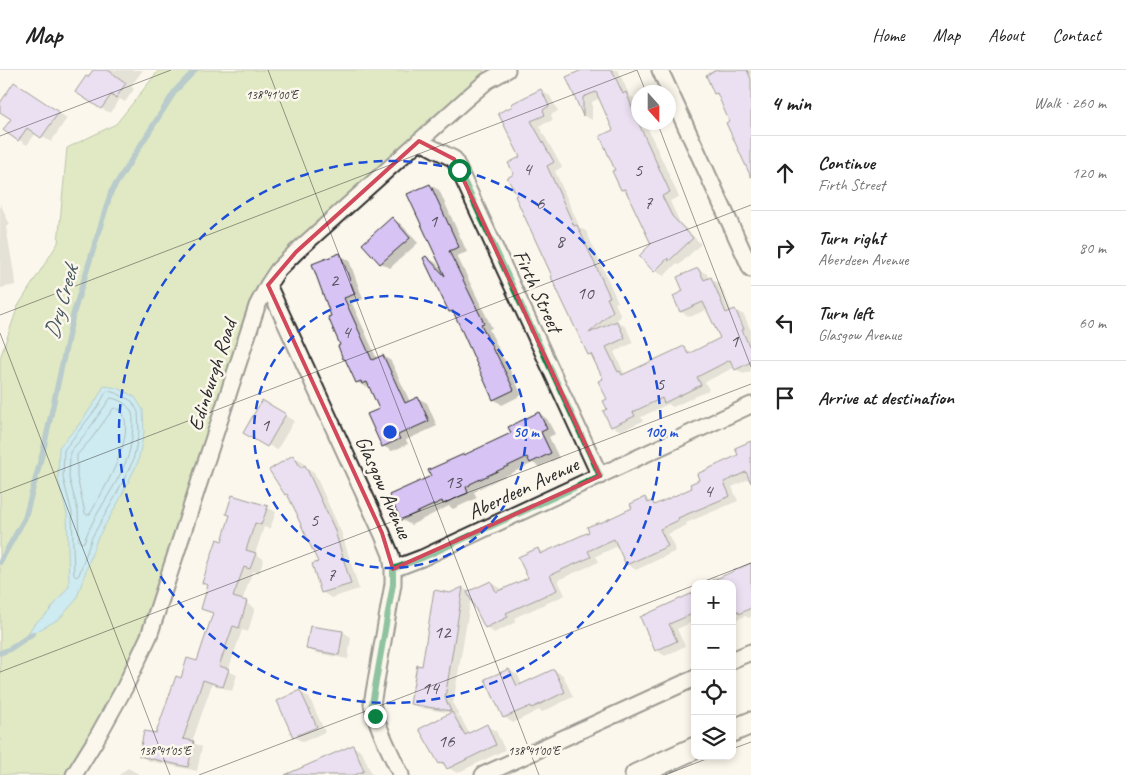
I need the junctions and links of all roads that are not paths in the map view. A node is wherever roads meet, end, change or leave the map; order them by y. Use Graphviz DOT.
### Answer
graph roads {
  1 [pos="507,70"];
  2 [pos="660,70"];
  3 [pos="484,76"];
  4 [pos="419,141"];
  5 [pos="751,269"];
  6 [pos="268,285"];
  7 [pos="751,406"];
  8 [pos="600,476"];
  9 [pos="393,569"];
  10 [pos="751,652"];
  11 [pos="736,658"];
  12 [pos="691,680"];
  13 [pos="751,723"];
  14 [pos="736,729"];
  15 [pos="691,750"];
  16 [pos="74,775"];
  17 [pos="401,775"];
  18 [pos="483,775"];
  19 [pos="636,775"];
  1 -- 3 [label="street, Edinburgh Road"];
  2 -- 5 [label="street"];
  3 -- 4 [label="street, Edinburgh Road"];
  4 -- 6 [label="street, Edinburgh Road"];
  4 -- 8 [label="street, Firth Street"];
  6 -- 9 [label="street, Glasgow Avenue"];
  6 -- 16 [label="street, Edinburgh Road"];
  7 -- 8 [label="street, Aberdeen Avenue"];
  8 -- 9 [label="street, Aberdeen Avenue"];
  9 -- 17 [label="street, Glasgow Avenue"];
  10 -- 11 [label="street"];
  12 -- 18 [label="street"];
  13 -- 14 [label="main road"];
  15 -- 19 [label="main road"];
}
